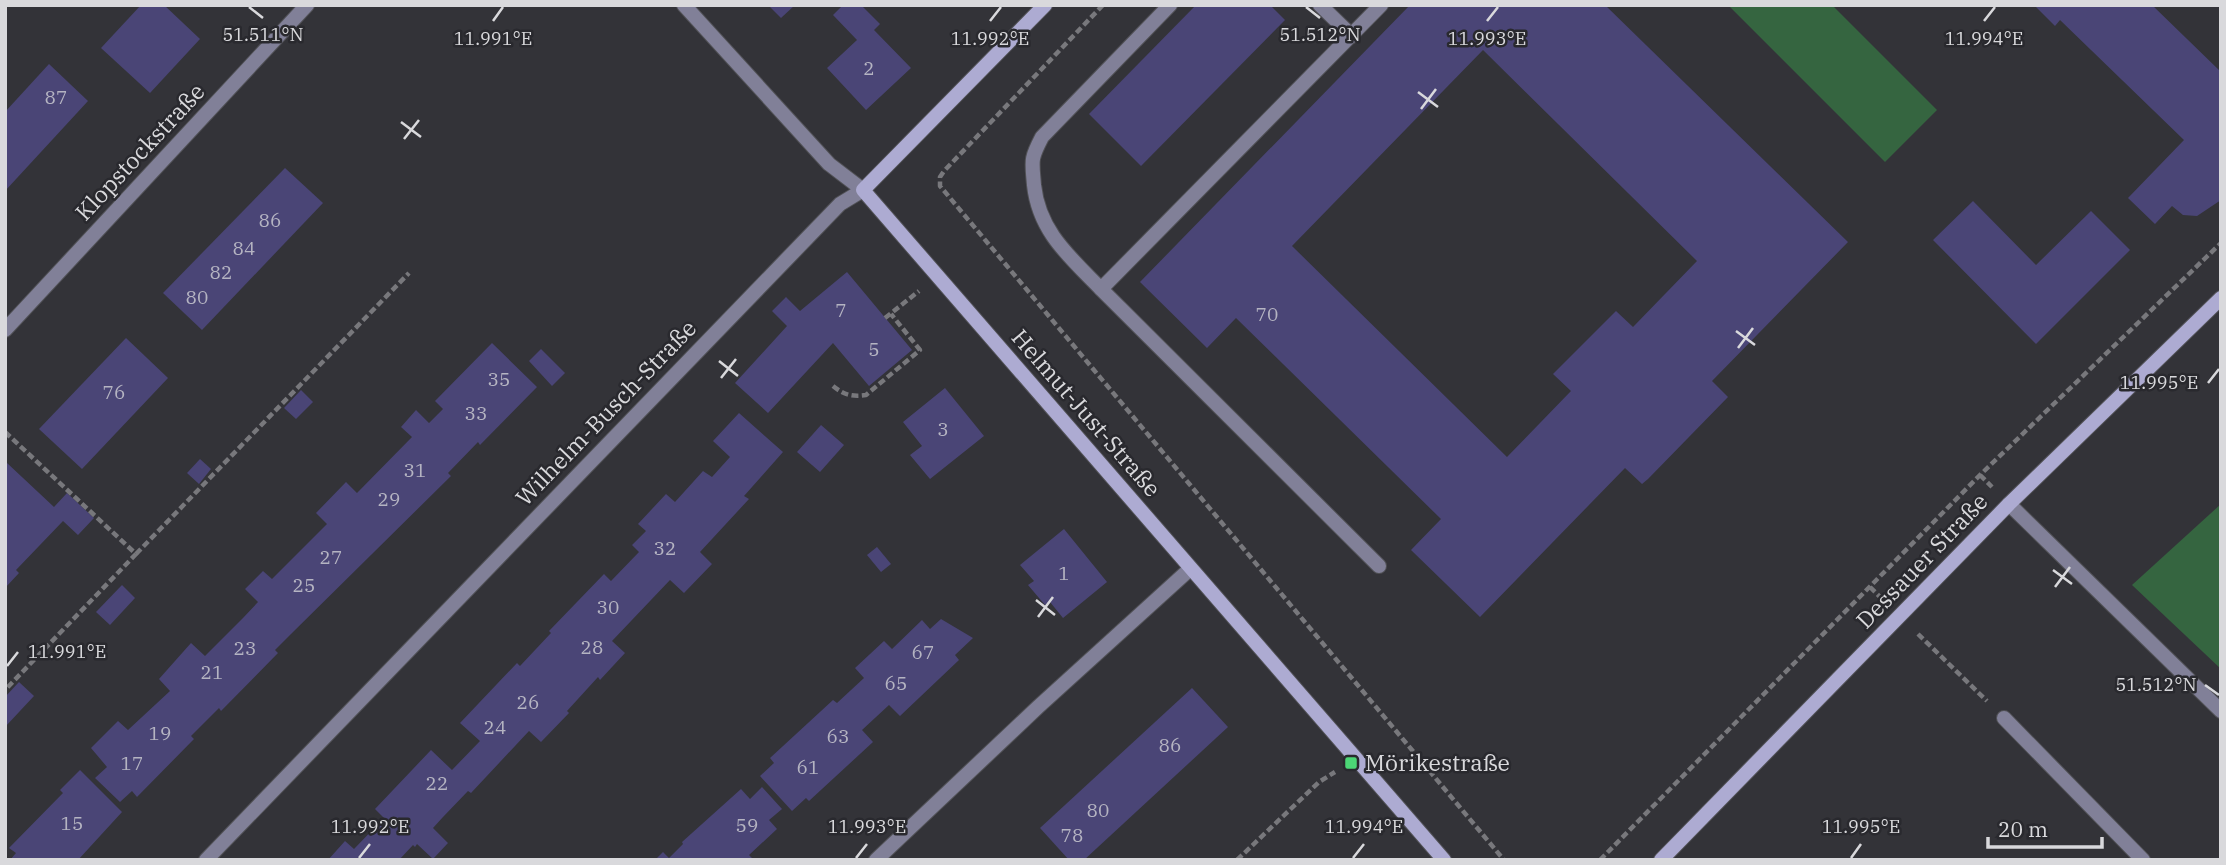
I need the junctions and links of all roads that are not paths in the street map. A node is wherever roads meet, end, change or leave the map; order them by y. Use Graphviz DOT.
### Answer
graph roads {
  1 [pos="307,5"];
  2 [pos="684,5"];
  3 [pos="1045,5"];
  4 [pos="1170,5"];
  5 [pos="1320,5"];
  6 [pos="1381,5"];
  7 [pos="1352,36"];
  8 [pos="863,190"];
  9 [pos="1101,289"];
  10 [pos="2221,298"];
  11 [pos="5,330"];
  12 [pos="2009,504"];
  13 [pos="1379,566"];
  14 [pos="1190,569"];
  15 [pos="2221,711"];
  16 [pos="2004,718"];
  17 [pos="206,860"];
  18 [pos="876,860"];
  19 [pos="1444,860"];
  20 [pos="1661,860"];
  21 [pos="2143,860"];
  1 -- 11 [label="street, Klopstockstraße"];
  2 -- 8 [label="street, Helmut-Just-Straße"];
  3 -- 8 [label="street, Wilhelm-Busch-Straße"];
  4 -- 9 [label="street"];
  5 -- 7 [label="street"];
  6 -- 7 [label="street"];
  7 -- 9 [label="street"];
  8 -- 14 [label="street, Helmut-Just-Straße"];
  8 -- 17 [label="street, Wilhelm-Busch-Straße"];
  9 -- 13 [label="street"];
  10 -- 12 [label="street, Dessauer Straße"];
  12 -- 15 [label="street"];
  12 -- 20 [label="street, Dessauer Straße"];
  14 -- 18 [label="street"];
  14 -- 19 [label="street, Helmut-Just-Straße"];
  16 -- 21 [label="street"];
}
